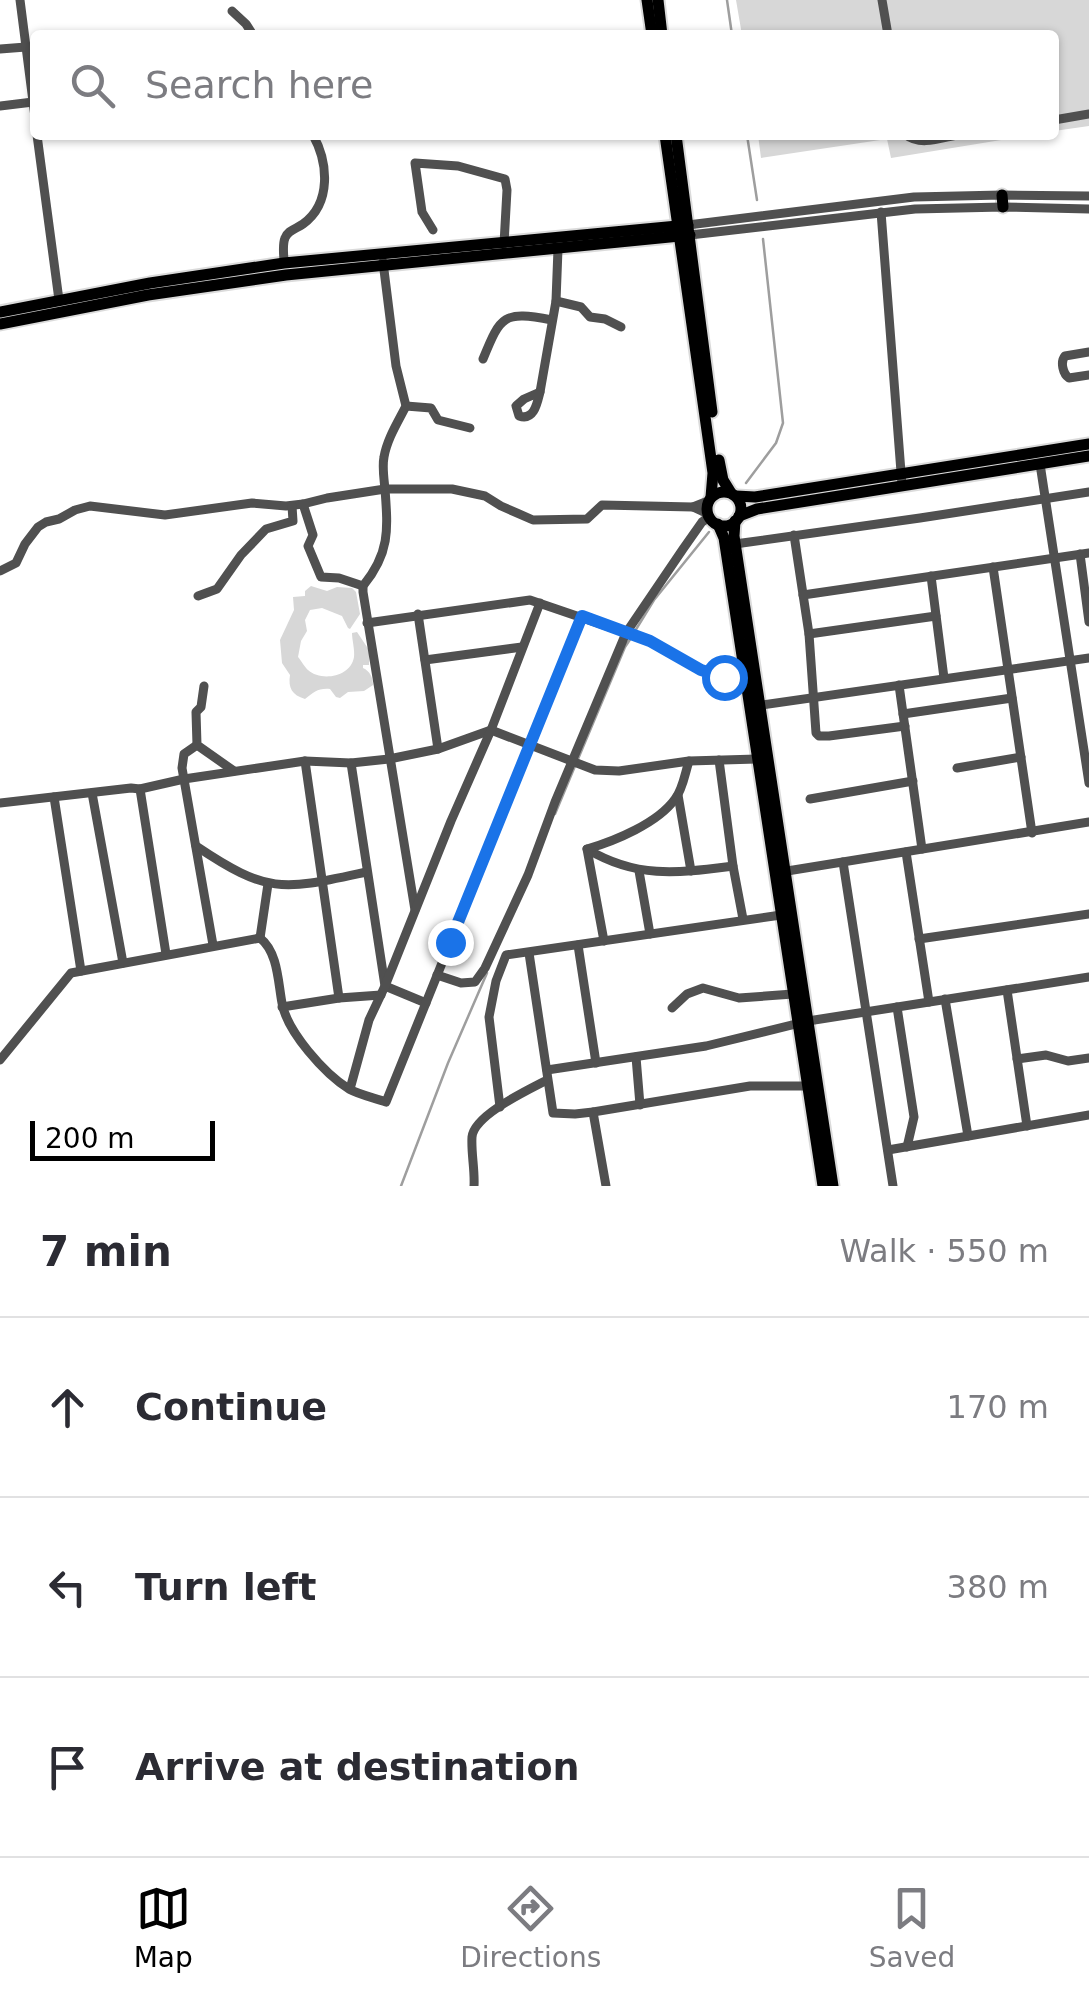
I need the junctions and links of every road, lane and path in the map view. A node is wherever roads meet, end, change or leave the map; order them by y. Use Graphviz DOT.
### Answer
graph roads {
  1 [pos="20,0"];
  2 [pos="647,0"];
  3 [pos="658,0"];
  4 [pos="882,0"];
  5 [pos="232,11"];
  6 [pos="250,30"];
  7 [pos="651,30"];
  8 [pos="661,30"];
  9 [pos="887,30"];
  10 [pos="26,47"];
  11 [pos="0,49"];
  12 [pos="30,78"];
  13 [pos="30,102"];
  14 [pos="0,106"];
  15 [pos="1089,114"];
  16 [pos="1059,119"];
  17 [pos="39,140"];
  18 [pos="316,140"];
  19 [pos="667,140"];
  20 [pos="676,140"];
  21 [pos="1089,196"];
  22 [pos="1002,201"];
  23 [pos="1089,209"];
  24 [pos="881,212"];
  25 [pos="434,230"];
  26 [pos="684,230"];
  27 [pos="504,244"];
  28 [pos="558,248"];
  29 [pos="383,260"];
  30 [pos="284,263"];
  31 [pos="59,300"];
  32 [pos="556,301"];
  33 [pos="83,302"];
  34 [pos="0,312"];
  35 [pos="552,320"];
  36 [pos="0,324"];
  37 [pos="622,327"];
  38 [pos="1089,352"];
  39 [pos="483,360"];
  40 [pos="1089,374"];
  41 [pos="540,392"];
  42 [pos="406,406"];
  43 [pos="470,428"];
  44 [pos="1089,444"];
  45 [pos="1089,456"];
  46 [pos="1040,464"];
  47 [pos="901,478"];
  48 [pos="385,489"];
  49 [pos="1089,492"];
  50 [pos="733,495"];
  51 [pos="1046,497"];
  52 [pos="297,505"];
  53 [pos="711,511"];
  54 [pos="738,518"];
  55 [pos="794,535"];
  56 [pos="735,544"];
  57 [pos="1085,553"];
  58 [pos="1054,558"];
  59 [pos="993,567"];
  60 [pos="0,570"];
  61 [pos="931,576"];
  62 [pos="363,586"];
  63 [pos="804,595"];
  64 [pos="198,596"];
  65 [pos="540,603"];
  66 [pos="418,614"];
  67 [pos="582,616"];
  68 [pos="936,616"];
  69 [pos="1089,622"];
  70 [pos="367,623"];
  71 [pos="626,633"];
  72 [pos="809,634"];
  73 [pos="522,647"];
  74 [pos="1089,658"];
  75 [pos="424,660"];
  76 [pos="1070,660"];
  77 [pos="1008,669"];
  78 [pos="944,678"];
  79 [pos="746,684"];
  80 [pos="899,685"];
  81 [pos="204,686"];
  82 [pos="814,697"];
  83 [pos="1012,698"];
  84 [pos="1089,700"];
  85 [pos="1076,702"];
  86 [pos="754,706"];
  87 [pos="903,714"];
  88 [pos="905,726"];
  89 [pos="491,730"];
  90 [pos="530,744"];
  91 [pos="197,745"];
  92 [pos="438,748"];
  93 [pos="1021,757"];
  94 [pos="389,758"];
  95 [pos="758,759"];
  96 [pos="305,760"];
  97 [pos="719,760"];
  98 [pos="572,762"];
  99 [pos="689,762"];
  100 [pos="351,763"];
  101 [pos="957,768"];
  102 [pos="234,771"];
  103 [pos="184,779"];
  104 [pos="912,781"];
  105 [pos="1089,783"];
  106 [pos="767,787"];
  107 [pos="140,790"];
  108 [pos="92,794"];
  109 [pos="678,795"];
  110 [pos="54,797"];
  111 [pos="810,799"];
  112 [pos="0,803"];
  113 [pos="1089,822"];
  114 [pos="1032,832"];
  115 [pos="196,846"];
  116 [pos="586,849"];
  117 [pos="922,849"];
  118 [pos="906,852"];
  119 [pos="843,862"];
  120 [pos="734,866"];
  121 [pos="638,871"];
  122 [pos="366,872"];
  123 [pos="691,872"];
  124 [pos="780,872"];
  125 [pos="321,882"];
  126 [pos="268,884"];
  127 [pos="415,910"];
  128 [pos="1089,914"];
  129 [pos="781,916"];
  130 [pos="744,919"];
  131 [pos="650,934"];
  132 [pos="260,938"];
  133 [pos="919,939"];
  134 [pos="604,941"];
  135 [pos="213,945"];
  136 [pos="578,945"];
  137 [pos="529,953"];
  138 [pos="166,954"];
  139 [pos="506,954"];
  140 [pos="490,957"];
  141 [pos="123,962"];
  142 [pos="81,971"];
  143 [pos="437,975"];
  144 [pos="1089,977"];
  145 [pos="383,990"];
  146 [pos="1006,990"];
  147 [pos="793,994"];
  148 [pos="339,998"];
  149 [pos="945,1000"];
  150 [pos="930,1002"];
  151 [pos="426,1003"];
  152 [pos="282,1007"];
  153 [pos="897,1007"];
  154 [pos="672,1008"];
  155 [pos="866,1012"];
  156 [pos="803,1022"];
  157 [pos="636,1057"];
  158 [pos="1089,1058"];
  159 [pos="1017,1059"];
  160 [pos="0,1060"];
  161 [pos="596,1062"];
  162 [pos="547,1075"];
  163 [pos="808,1086"];
  164 [pos="350,1090"];
  165 [pos="640,1105"];
  166 [pos="500,1107"];
  167 [pos="594,1112"];
  168 [pos="1089,1115"];
  169 [pos="1027,1126"];
  170 [pos="968,1136"];
  171 [pos="908,1147"];
  172 [pos="888,1150"];
  173 [pos="474,1186"];
  174 [pos="606,1186"];
  175 [pos="823,1186"];
  176 [pos="833,1186"];
  177 [pos="894,1186"];
  1 -- 10 [label="street"];
  2 -- 7 [label="main road"];
  3 -- 8 [label="main road"];
  4 -- 9 [label="street"];
  5 -- 6 [label="street"];
  10 -- 11 [label="street"];
  10 -- 12 [label="street"];
  13 -- 14 [label="street"];
  15 -- 16 [label="street"];
  17 -- 31 [label="street"];
  18 -- 30 [label="street"];
  19 -- 26 [label="main road"];
  20 -- 26 [label="main road"];
  21 -- 22 [label="street"];
  22 -- 23 [label="street"];
  22 -- 24 [label="street"];
  22 -- 26 [label="street"];
  24 -- 26 [label="street"];
  24 -- 47 [label="street"];
  25 -- 27 [label="street"];
  26 -- 27 [label="main road"];
  26 -- 28 [label="main road"];
  26 -- 50 [label="main road"];
  26 -- 53 [label="main road"];
  27 -- 29 [label="main road"];
  28 -- 29 [label="main road"];
  28 -- 32 [label="street"];
  29 -- 30 [label="main road"];
  29 -- 33 [label="main road"];
  29 -- 42 [label="street"];
  30 -- 33 [label="main road"];
  31 -- 33 [label="main road"];
  31 -- 34 [label="main road"];
  32 -- 35 [label="street"];
  32 -- 37 [label="street"];
  33 -- 36 [label="main road"];
  35 -- 39 [label="street"];
  35 -- 41 [label="street"];
  38 -- 40 [label="street"];
  42 -- 43 [label="street"];
  42 -- 48 [label="street"];
  44 -- 47 [label="main road"];
  45 -- 46 [label="main road"];
  46 -- 47 [label="main road"];
  46 -- 51 [label="street"];
  47 -- 50 [label="main road"];
  47 -- 54 [label="main road"];
  48 -- 52 [label="street"];
  48 -- 53 [label="street"];
  48 -- 62 [label="street"];
  49 -- 51 [label="street"];
  50 -- 53 [label="main road"];
  50 -- 54 [label="main road"];
  51 -- 55 [label="street"];
  51 -- 58 [label="street"];
  52 -- 60 [label="street"];
  52 -- 62 [label="street"];
  52 -- 64 [label="street"];
  53 -- 54 [label="main road"];
  53 -- 71 [label="street"];
  53 -- 79 [label="main road"];
  54 -- 56 [label="main road"];
  55 -- 56 [label="street"];
  55 -- 63 [label="street"];
  56 -- 86 [label="main road"];
  57 -- 58 [label="street"];
  57 -- 69 [label="street"];
  58 -- 59 [label="street"];
  58 -- 76 [label="street"];
  59 -- 61 [label="street"];
  59 -- 77 [label="street"];
  61 -- 63 [label="street"];
  61 -- 68 [label="street"];
  62 -- 70 [label="street"];
  63 -- 72 [label="street"];
  65 -- 66 [label="street"];
  65 -- 67 [label="street"];
  65 -- 73 [label="street"];
  66 -- 70 [label="street"];
  66 -- 75 [label="street"];
  67 -- 71 [label="street"];
  67 -- 90 [label="street"];
  68 -- 72 [label="street"];
  68 -- 78 [label="street"];
  70 -- 94 [label="street"];
  71 -- 79 [label="street"];
  71 -- 98 [label="street"];
  72 -- 82 [label="street"];
  73 -- 75 [label="street"];
  73 -- 89 [label="street"];
  74 -- 76 [label="street"];
  75 -- 92 [label="street"];
  76 -- 77 [label="street"];
  76 -- 85 [label="street"];
  77 -- 78 [label="street"];
  77 -- 83 [label="street"];
  78 -- 80 [label="street"];
  79 -- 86 [label="main road"];
  80 -- 82 [label="street"];
  80 -- 87 [label="street"];
  81 -- 91 [label="street"];
  82 -- 86 [label="street"];
  82 -- 88 [label="street"];
  83 -- 87 [label="street"];
  83 -- 93 [label="street"];
  84 -- 85 [label="street"];
  85 -- 105 [label="street"];
  86 -- 95 [label="main road"];
  86 -- 106 [label="main road"];
  87 -- 88 [label="street"];
  88 -- 104 [label="street"];
  89 -- 90 [label="street"];
  89 -- 92 [label="street"];
  89 -- 127 [label="street"];
  90 -- 98 [label="street"];
  90 -- 143 [label="street"];
  91 -- 102 [label="street"];
  91 -- 103 [label="street"];
  92 -- 94 [label="street"];
  93 -- 101 [label="street"];
  93 -- 114 [label="street"];
  94 -- 100 [label="street"];
  94 -- 127 [label="street"];
  95 -- 97 [label="street"];
  95 -- 106 [label="main road"];
  96 -- 100 [label="street"];
  96 -- 102 [label="street"];
  96 -- 125 [label="street"];
  97 -- 99 [label="street"];
  97 -- 120 [label="street"];
  98 -- 99 [label="street"];
  98 -- 140 [label="street"];
  99 -- 109 [label="street"];
  100 -- 122 [label="street"];
  102 -- 103 [label="street"];
  103 -- 107 [label="street"];
  103 -- 115 [label="street"];
  104 -- 111 [label="street"];
  104 -- 117 [label="street"];
  106 -- 124 [label="main road"];
  107 -- 108 [label="street"];
  107 -- 138 [label="street"];
  108 -- 110 [label="street"];
  108 -- 141 [label="street"];
  109 -- 116 [label="street"];
  109 -- 123 [label="street"];
  110 -- 112 [label="street"];
  110 -- 142 [label="street"];
  113 -- 114 [label="street"];
  114 -- 117 [label="street"];
  115 -- 126 [label="street"];
  115 -- 135 [label="street"];
  116 -- 121 [label="street"];
  116 -- 134 [label="street"];
  117 -- 118 [label="street"];
  118 -- 119 [label="street"];
  118 -- 133 [label="street"];
  119 -- 124 [label="street"];
  119 -- 155 [label="street"];
  120 -- 123 [label="street"];
  120 -- 130 [label="street"];
  121 -- 123 [label="street"];
  121 -- 131 [label="street"];
  122 -- 125 [label="street"];
  122 -- 145 [label="street"];
  124 -- 129 [label="main road"];
  124 -- 156 [label="main road"];
  125 -- 126 [label="street"];
  125 -- 148 [label="street"];
  126 -- 132 [label="street"];
  127 -- 145 [label="street"];
  128 -- 133 [label="street"];
  129 -- 130 [label="street"];
  129 -- 147 [label="main road"];
  130 -- 131 [label="street"];
  131 -- 134 [label="street"];
  132 -- 135 [label="street"];
  132 -- 152 [label="street"];
  133 -- 150 [label="street"];
  134 -- 136 [label="street"];
  135 -- 138 [label="street"];
  136 -- 137 [label="street"];
  136 -- 161 [label="street"];
  137 -- 139 [label="street"];
  137 -- 162 [label="street"];
  138 -- 141 [label="street"];
  139 -- 140 [label="street"];
  139 -- 166 [label="street"];
  140 -- 143 [label="street"];
  141 -- 142 [label="street"];
  142 -- 160 [label="street"];
  143 -- 151 [label="street"];
  144 -- 146 [label="street"];
  145 -- 148 [label="street"];
  145 -- 151 [label="street"];
  145 -- 164 [label="street"];
  146 -- 149 [label="street"];
  146 -- 159 [label="street"];
  147 -- 154 [label="street"];
  147 -- 156 [label="main road"];
  148 -- 152 [label="street"];
  149 -- 150 [label="street"];
  149 -- 170 [label="street"];
  150 -- 153 [label="street"];
  151 -- 164 [label="street"];
  152 -- 164 [label="street"];
  153 -- 155 [label="street"];
  153 -- 171 [label="street"];
  155 -- 156 [label="street"];
  155 -- 172 [label="street"];
  156 -- 157 [label="street"];
  156 -- 163 [label="main road"];
  156 -- 176 [label="main road"];
  157 -- 161 [label="street"];
  157 -- 165 [label="street"];
  158 -- 159 [label="street"];
  159 -- 169 [label="street"];
  161 -- 162 [label="street"];
  162 -- 166 [label="street"];
  162 -- 167 [label="street"];
  163 -- 165 [label="street"];
  163 -- 175 [label="main road"];
  165 -- 167 [label="street"];
  166 -- 173 [label="street"];
  167 -- 174 [label="street"];
  168 -- 169 [label="street"];
  169 -- 170 [label="street"];
  170 -- 171 [label="street"];
  171 -- 172 [label="street"];
  172 -- 177 [label="street"];
}
